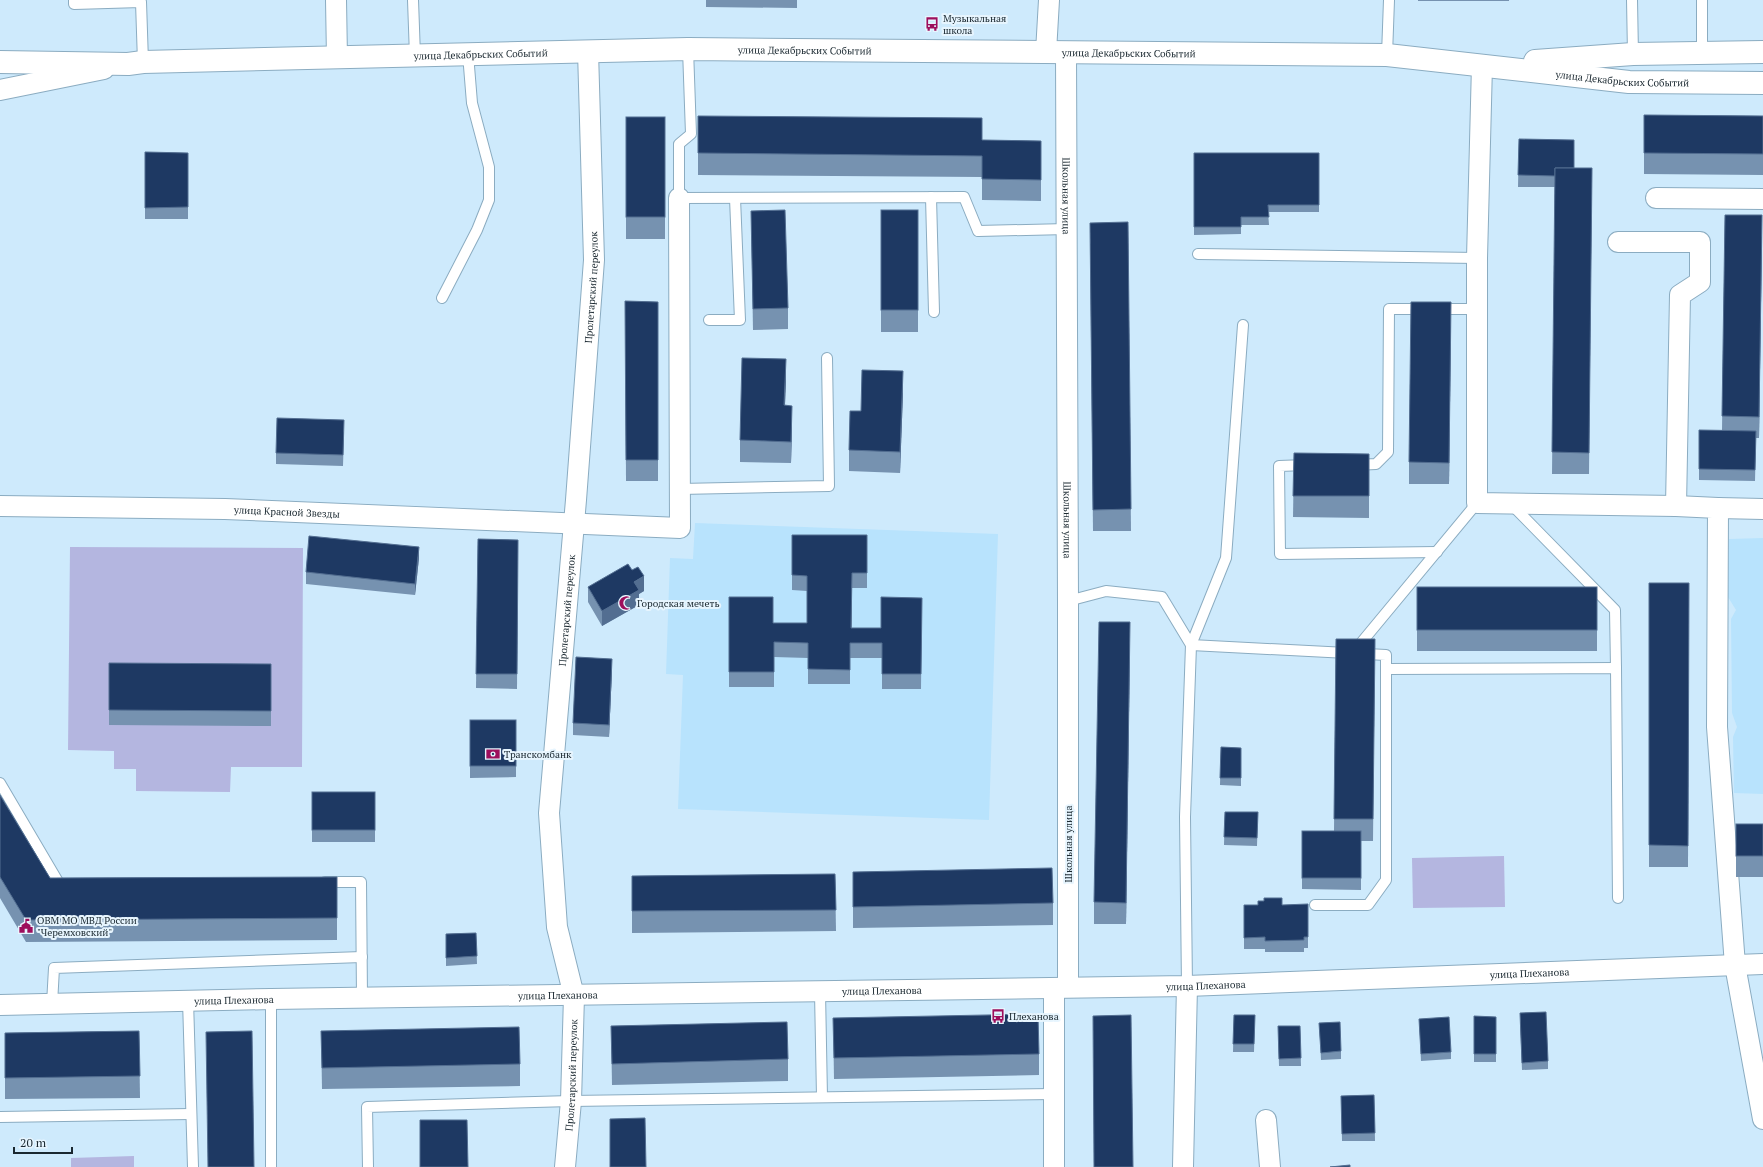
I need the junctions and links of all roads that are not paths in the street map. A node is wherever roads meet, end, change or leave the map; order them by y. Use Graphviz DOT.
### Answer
graph roads {
  1 [pos="74,0"];
  2 [pos="336,0"];
  3 [pos="413,0"];
  4 [pos="1049,0"];
  5 [pos="1389,0"];
  6 [pos="1632,0"];
  7 [pos="1702,0"];
  8 [pos="688,49"];
  9 [pos="588,51"];
  10 [pos="1056,52"];
  11 [pos="1702,52"];
  12 [pos="1763,52"];
  13 [pos="468,54"];
  14 [pos="1633,54"];
  15 [pos="1387,55"];
  16 [pos="415,56"];
  17 [pos="337,58"];
  18 [pos="0,62"];
  19 [pos="135,63"];
  20 [pos="1482,65"];
  21 [pos="1763,83"];
  22 [pos="0,90"];
  23 [pos="931,197"];
  24 [pos="679,198"];
  25 [pos="735,198"];
  26 [pos="1656,198"];
  27 [pos="1763,199"];
  28 [pos="1067,229"];
  29 [pos="1618,242"];
  30 [pos="1198,254"];
  31 [pos="1477,258"];
  32 [pos="442,298"];
  33 [pos="1477,309"];
  34 [pos="934,312"];
  35 [pos="710,320"];
  36 [pos="1243,325"];
  37 [pos="827,358"];
  38 [pos="1316,465"];
  39 [pos="1346,465"];
  40 [pos="680,489"];
  41 [pos="1477,503"];
  42 [pos="1510,503"];
  43 [pos="0,506"];
  44 [pos="1676,506"];
  45 [pos="1718,508"];
  46 [pos="1763,509"];
  47 [pos="574,524"];
  48 [pos="1437,552"];
  49 [pos="1068,601"];
  50 [pos="1190,645"];
  51 [pos="1352,653"];
  52 [pos="1616,668"];
  53 [pos="1386,669"];
  54 [pos="0,783"];
  55 [pos="314,882"];
  56 [pos="76,885"];
  57 [pos="1618,898"];
  58 [pos="1315,905"];
  59 [pos="362,957"];
  60 [pos="1763,964"];
  61 [pos="1735,965"];
  62 [pos="1187,986"];
  63 [pos="1061,987"];
  64 [pos="820,992"];
  65 [pos="574,996"];
  66 [pos="362,998"];
  67 [pos="271,999"];
  68 [pos="188,1000"];
  69 [pos="52,1004"];
  70 [pos="0,1005"];
  71 [pos="1053,1094"];
  72 [pos="822,1097"];
  73 [pos="571,1101"];
  74 [pos="192,1114"];
  75 [pos="0,1117"];
  76 [pos="1763,1119"];
  77 [pos="1266,1120"];
  78 [pos="193,1167"];
  79 [pos="271,1167"];
  80 [pos="368,1167"];
  81 [pos="565,1167"];
  82 [pos="1054,1167"];
  83 [pos="1183,1167"];
  84 [pos="1270,1167"];
  1 -- 19 [label="lane"];
  2 -- 17 [label="street"];
  3 -- 16 [label="lane"];
  4 -- 10 [label="street, Школьная улица"];
  5 -- 15 [label="lane"];
  6 -- 14 [label="lane"];
  7 -- 11 [label="lane"];
  8 -- 9 [label="street, улица Декабрьских Событий"];
  8 -- 10 [label="street, улица Декабрьских Событий"];
  8 -- 24 [label="lane"];
  9 -- 13 [label="street, улица Декабрьских Событий"];
  9 -- 47 [label="street, Пролетарский переулок"];
  10 -- 15 [label="street, улица Декабрьских Событий"];
  10 -- 28 [label="street, Школьная улица"];
  11 -- 12 [label="street, улица Декабрьских Событий"];
  11 -- 14 [label="street, улица Декабрьских Событий"];
  13 -- 16 [label="street, улица Декабрьских Событий"];
  13 -- 32 [label="lane"];
  14 -- 20 [label="street, улица Декабрьских Событий"];
  15 -- 20 [label="street, улица Декабрьских Событий"];
  16 -- 17 [label="street, улица Декабрьских Событий"];
  17 -- 19 [label="street, улица Декабрьских Событий"];
  18 -- 19 [label="street, улица Декабрьских Событий"];
  19 -- 22 [label="street, улица Декабрьских Событий"];
  20 -- 21 [label="street, улица Декабрьских Событий"];
  20 -- 31 [label="street"];
  23 -- 25 [label="lane"];
  23 -- 28 [label="lane"];
  23 -- 34 [label="lane"];
  24 -- 25 [label="lane"];
  24 -- 40 [label="street"];
  25 -- 35 [label="lane"];
  26 -- 27 [label="street"];
  28 -- 49 [label="street, Школьная улица"];
  29 -- 44 [label="street"];
  30 -- 31 [label="lane"];
  31 -- 33 [label="street"];
  33 -- 39 [label="lane"];
  33 -- 41 [label="street"];
  36 -- 50 [label="lane"];
  37 -- 40 [label="lane"];
  38 -- 48 [label="lane"];
  40 -- 47 [label="street, улица Красной Звезды"];
  41 -- 42 [label="street"];
  41 -- 48 [label="lane"];
  42 -- 44 [label="street"];
  42 -- 52 [label="lane"];
  43 -- 47 [label="street, улица Красной Звезды"];
  44 -- 45 [label="street"];
  45 -- 46 [label="street"];
  45 -- 61 [label="street"];
  47 -- 65 [label="street, Пролетарский переулок"];
  48 -- 51 [label="lane"];
  49 -- 50 [label="lane"];
  49 -- 63 [label="street, Школьная улица"];
  50 -- 51 [label="lane"];
  50 -- 62 [label="lane"];
  51 -- 53 [label="lane"];
  52 -- 53 [label="lane"];
  52 -- 57 [label="lane"];
  53 -- 58 [label="lane"];
  54 -- 56 [label="lane"];
  55 -- 59 [label="lane"];
  59 -- 66 [label="lane"];
  59 -- 69 [label="lane"];
  60 -- 61 [label="street, улица Плеханова"];
  61 -- 62 [label="street, улица Плеханова"];
  61 -- 76 [label="street"];
  62 -- 63 [label="street, улица Плеханова"];
  62 -- 83 [label="street"];
  63 -- 64 [label="street, улица Плеханова"];
  63 -- 71 [label="street, Школьная улица"];
  64 -- 65 [label="street, улица Плеханова"];
  64 -- 72 [label="lane"];
  65 -- 66 [label="street, улица Плеханова"];
  65 -- 73 [label="street, Пролетарский переулок"];
  66 -- 67 [label="street, улица Плеханова"];
  67 -- 68 [label="street, улица Плеханова"];
  67 -- 79 [label="lane"];
  68 -- 69 [label="street, улица Плеханова"];
  68 -- 74 [label="lane"];
  69 -- 70 [label="street, улица Плеханова"];
  71 -- 72 [label="lane"];
  71 -- 82 [label="street, Школьная улица"];
  72 -- 73 [label="lane"];
  73 -- 80 [label="lane"];
  73 -- 81 [label="street, Пролетарский переулок"];
  74 -- 75 [label="lane"];
  74 -- 78 [label="lane"];
  77 -- 84 [label="street"];
}
